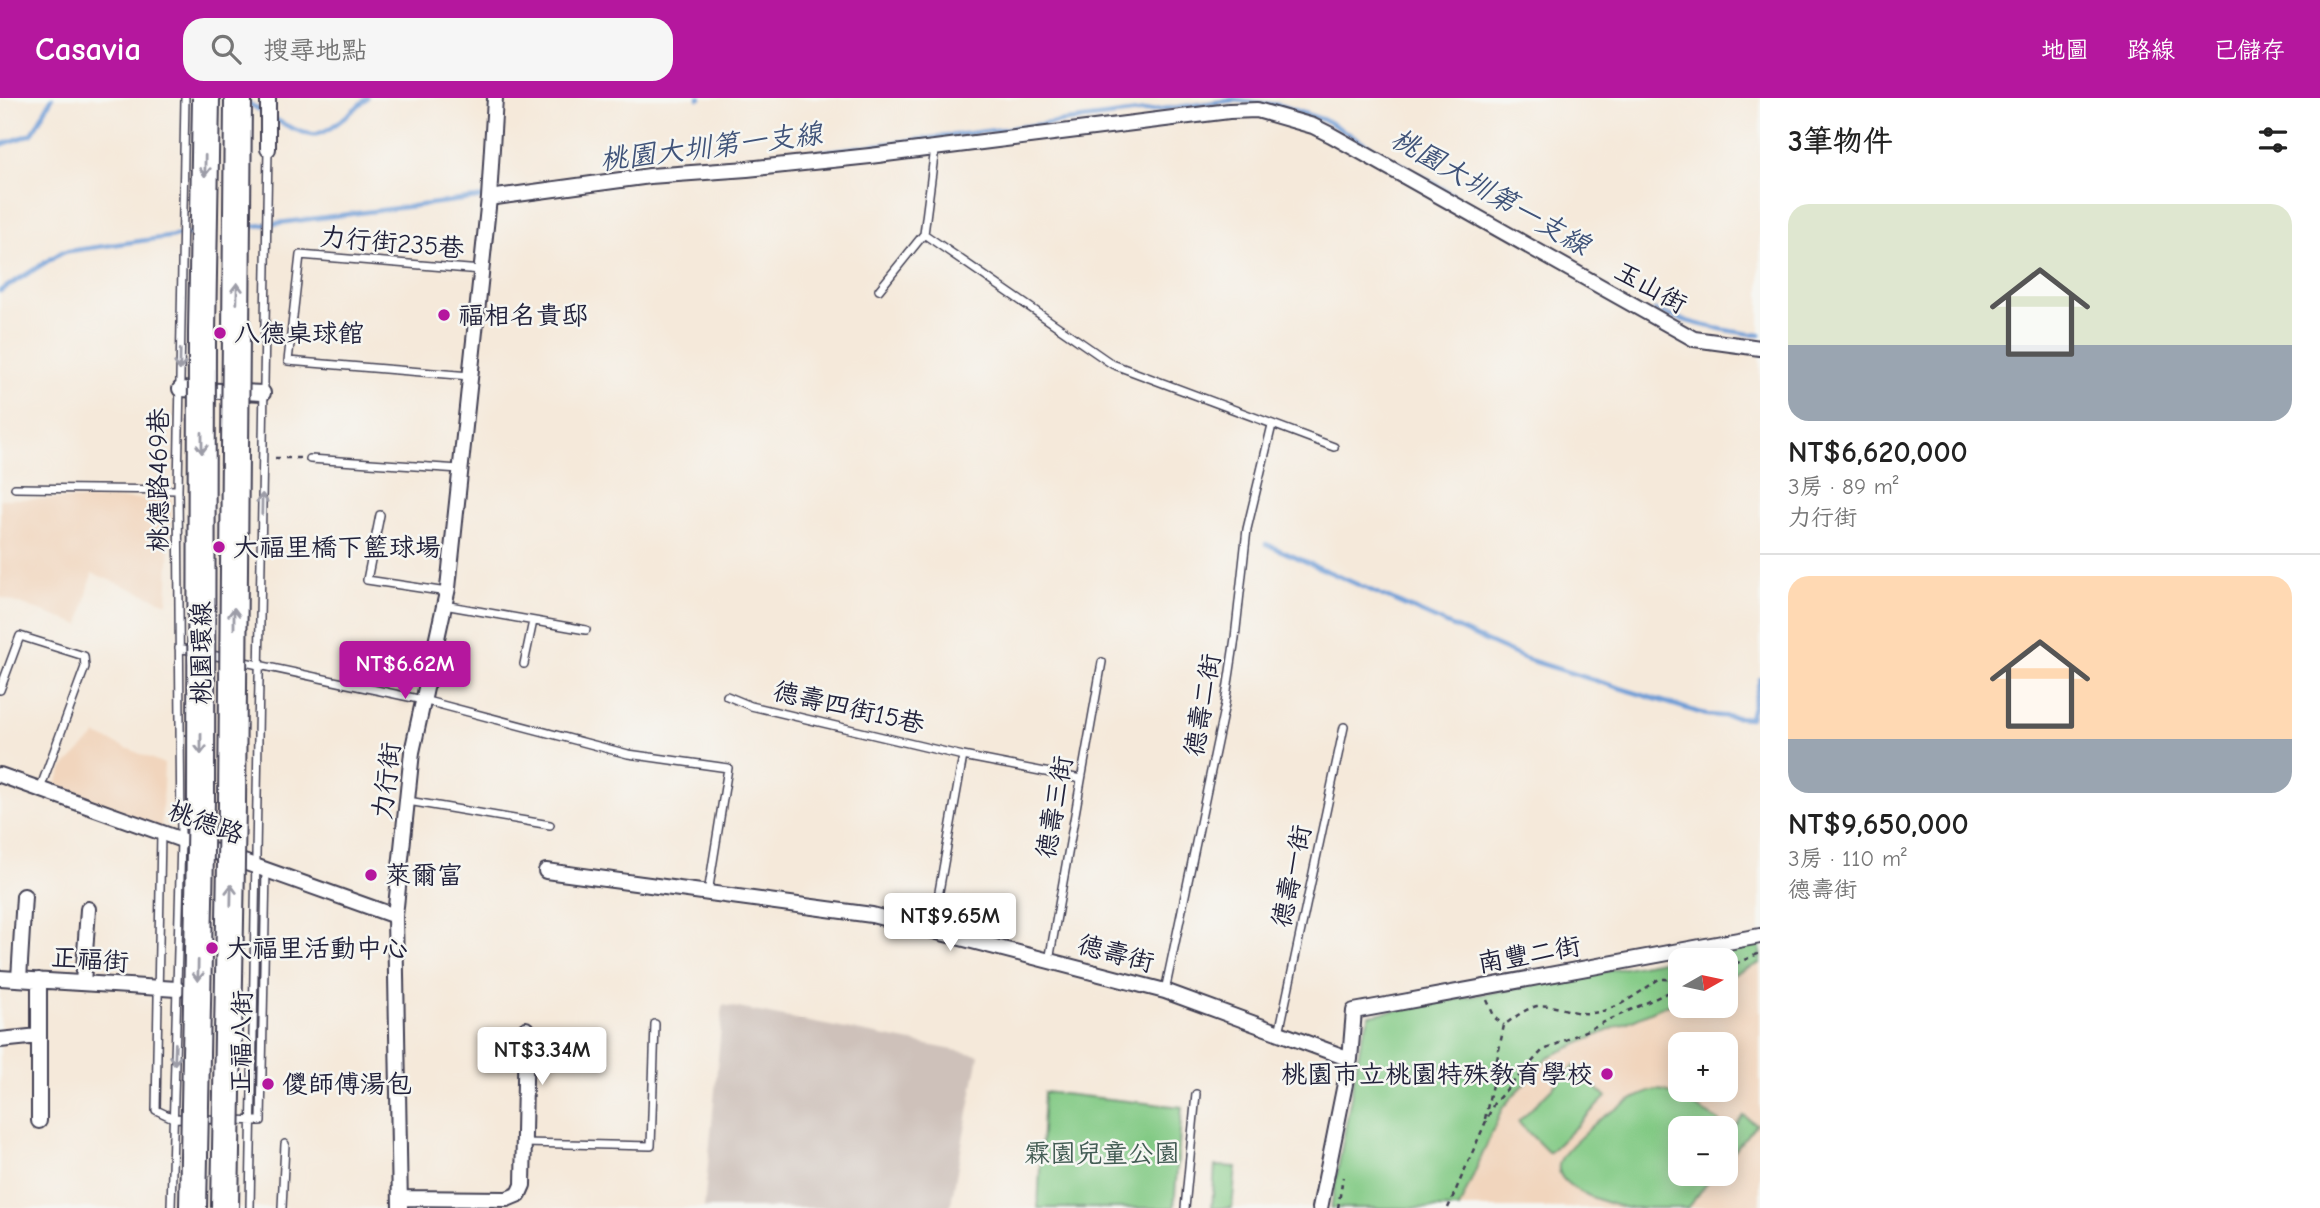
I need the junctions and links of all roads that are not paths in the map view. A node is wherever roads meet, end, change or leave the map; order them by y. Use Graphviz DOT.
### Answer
graph roads {
  1 [pos="185,98"];
  2 [pos="206,98"];
  3 [pos="239,98"];
  4 [pos="268,98"];
  5 [pos="495,98"];
  6 [pos="935,148"];
  7 [pos="268,149"];
  8 [pos="489,198"];
  9 [pos="925,234"];
  10 [pos="481,270"];
  11 [pos="879,289"];
  12 [pos="1760,348"];
  13 [pos="470,376"];
  14 [pos="180,389"];
  15 [pos="263,393"];
  16 [pos="1272,425"];
  17 [pos="1334,447"];
  18 [pos="310,459"];
  19 [pos="460,469"];
  20 [pos="15,488"];
  21 [pos="178,490"];
  22 [pos="380,515"];
  23 [pos="446,598"];
  24 [pos="533,621"];
  25 [pos="586,630"];
  26 [pos="179,648"];
  27 [pos="1102,662"];
  28 [pos="259,664"];
  29 [pos="524,664"];
  30 [pos="0,690"];
  31 [pos="727,696"];
  32 [pos="423,701"];
  33 [pos="1344,727"];
  34 [pos="962,756"];
  35 [pos="0,775"];
  36 [pos="1080,779"];
  37 [pos="40,789"];
  38 [pos="408,801"];
  39 [pos="550,825"];
  40 [pos="160,832"];
  41 [pos="181,839"];
  42 [pos="260,868"];
  43 [pos="546,871"];
  44 [pos="708,893"];
  45 [pos="24,896"];
  46 [pos="88,909"];
  47 [pos="395,916"];
  48 [pos="932,931"];
  49 [pos="1760,936"];
  50 [pos="1049,961"];
  51 [pos="0,978"];
  52 [pos="19,979"];
  53 [pos="39,980"];
  54 [pos="83,983"];
  55 [pos="159,988"];
  56 [pos="177,989"];
  57 [pos="1166,991"];
  58 [pos="655,1024"];
  59 [pos="526,1029"];
  60 [pos="1279,1033"];
  61 [pos="39,1036"];
  62 [pos="0,1040"];
  63 [pos="1350,1059"];
  64 [pos="1196,1094"];
  65 [pos="173,1118"];
  66 [pos="38,1121"];
  67 [pos="251,1121"];
  68 [pos="524,1143"];
  69 [pos="285,1144"];
  70 [pos="400,1203"];
  71 [pos="171,1208"];
  72 [pos="193,1208"];
  73 [pos="225,1208"];
  74 [pos="250,1208"];
  75 [pos="282,1208"];
  76 [pos="1185,1208"];
  77 [pos="1320,1208"];
  1 -- 14 [label="lane, 桃德路469巷, one-way"];
  2 -- 72 [label="highway, 桃園環線, one-way, bridge"];
  73 -- 3 [label="highway, 桃園環線, one-way, bridge"];
  4 -- 7 [label="street"];
  5 -- 8 [label="street"];
  6 -- 8 [label="street, 玉山街"];
  6 -- 9 [label="lane"];
  6 -- 12 [label="street, 玉山街"];
  7 -- 15 [label="lane"];
  8 -- 10 [label="street, 力行街"];
  9 -- 11 [label="lane"];
  9 -- 16 [label="lane"];
  10 -- 13 [label="street, 力行街"];
  10 -- 13 [label="lane, 力行街235巷"];
  13 -- 19 [label="street, 力行街"];
  14 -- 15 [label="street"];
  14 -- 21 [label="lane, 桃德路469巷"];
  28 -- 15 [label="lane, one-way"];
  16 -- 17 [label="lane"];
  16 -- 57 [label="lane, 德壽二街"];
  18 -- 19 [label="lane"];
  19 -- 23 [label="street, 力行街"];
  20 -- 21 [label="lane"];
  21 -- 26 [label="lane, 桃德路469巷"];
  22 -- 23 [label="lane"];
  23 -- 24 [label="lane"];
  23 -- 32 [label="street, 力行街"];
  24 -- 25 [label="lane"];
  24 -- 29 [label="lane"];
  26 -- 28 [label="lane"];
  26 -- 41 [label="lane, 桃德路469巷"];
  27 -- 36 [label="lane, 德壽三街"];
  28 -- 32 [label="lane"];
  28 -- 42 [label="lane"];
  30 -- 37 [label="lane"];
  31 -- 34 [label="lane, 德壽四街15巷"];
  32 -- 38 [label="street, 力行街"];
  32 -- 44 [label="lane"];
  33 -- 60 [label="lane, 德壽一街"];
  34 -- 36 [label="lane, 德壽四街15巷"];
  34 -- 48 [label="lane"];
  35 -- 37 [label="street, 桃德路"];
  36 -- 50 [label="lane, 德壽三街"];
  37 -- 40 [label="street, 桃德路"];
  38 -- 39 [label="lane"];
  38 -- 47 [label="street, 力行街"];
  40 -- 41 [label="street, 桃德路"];
  40 -- 55 [label="lane"];
  41 -- 42 [label="street, 桃德路"];
  41 -- 56 [label="lane, 桃德路469巷"];
  42 -- 47 [label="street, 桃德路"];
  42 -- 67 [label="lane, 正福八街"];
  43 -- 44 [label="street, 德壽街"];
  44 -- 48 [label="street, 德壽街"];
  45 -- 52 [label="street"];
  46 -- 54 [label="street"];
  47 -- 70 [label="street, 力行街"];
  48 -- 50 [label="street, 德壽街"];
  49 -- 63 [label="street, 南豐二街"];
  50 -- 57 [label="street, 德壽街"];
  51 -- 52 [label="street, 正福街"];
  52 -- 53 [label="street, 正福街"];
  53 -- 54 [label="street, 正福街"];
  53 -- 61 [label="street"];
  54 -- 55 [label="street, 正福街"];
  55 -- 56 [label="street, 正福街"];
  55 -- 65 [label="lane"];
  56 -- 65 [label="lane, 桃德路469巷, one-way"];
  57 -- 60 [label="street, 德壽街"];
  58 -- 68 [label="lane"];
  59 -- 68 [label="street"];
  60 -- 63 [label="street, 德壽街"];
  61 -- 62 [label="street"];
  61 -- 66 [label="street"];
  63 -- 77 [label="street"];
  64 -- 76 [label="lane"];
  65 -- 67 [label="lane"];
  65 -- 71 [label="lane, 桃德路469巷"];
  67 -- 74 [label="lane"];
  68 -- 70 [label="street"];
  69 -- 75 [label="lane"];
}
